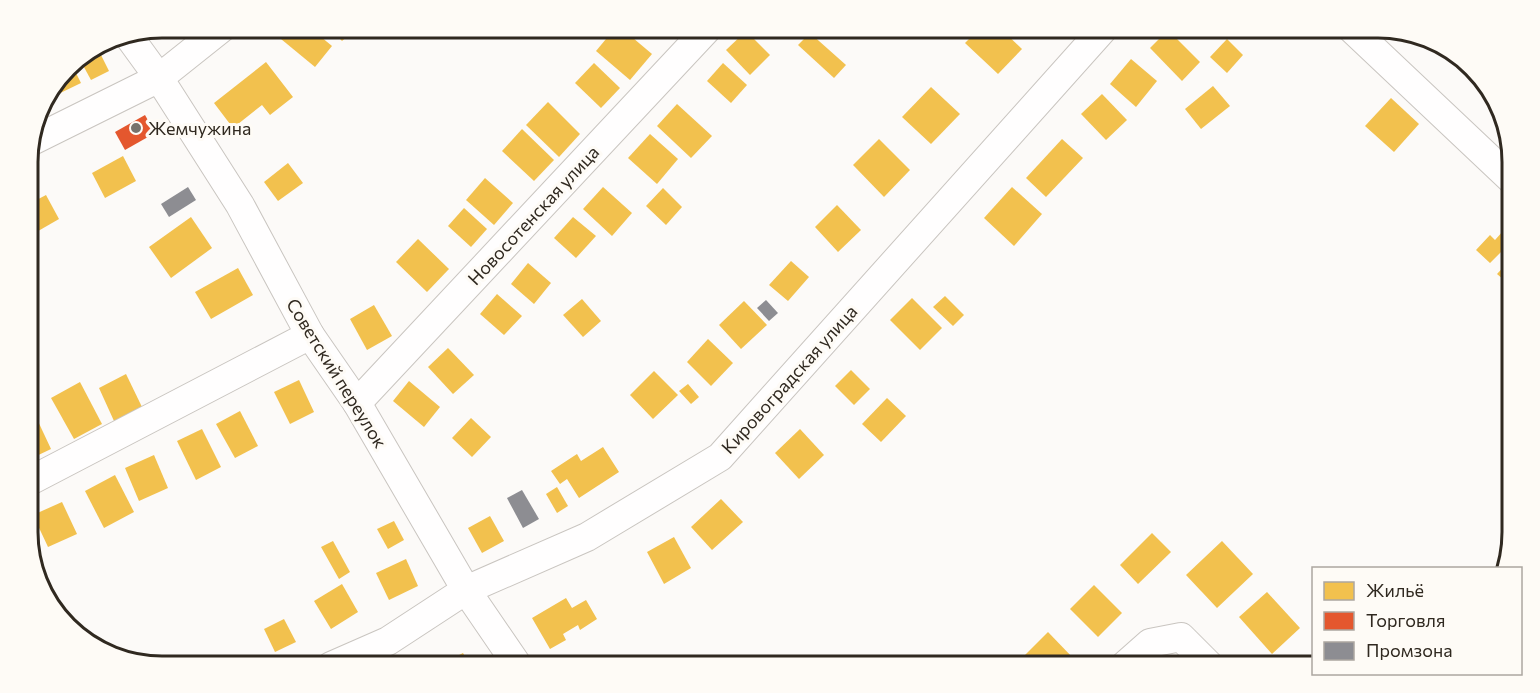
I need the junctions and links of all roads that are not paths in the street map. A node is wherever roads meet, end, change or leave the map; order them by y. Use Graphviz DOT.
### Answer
graph roads {
  1 [pos="210,38"];
  2 [pos="699,38"];
  3 [pos="1095,38"];
  4 [pos="1362,38"];
  5 [pos="132,41"];
  6 [pos="159,78"];
  7 [pos="41,137"];
  8 [pos="1502,171"];
  9 [pos="310,335"];
  10 [pos="357,403"];
  11 [pos="38,477"];
  12 [pos="466,590"];
  13 [pos="1136,655"];
  14 [pos="1199,655"];
  15 [pos="355,656"];
  16 [pos="511,656"];
  1 -- 6 [label="street"];
  2 -- 10 [label="street, Новосотенская улица"];
  3 -- 12 [label="street, Кировоградская улица"];
  4 -- 8 [label="street"];
  5 -- 6 [label="street, Советский переулок"];
  6 -- 7 [label="street"];
  6 -- 9 [label="street, Советский переулок"];
  9 -- 10 [label="street, Советский переулок"];
  9 -- 11 [label="street"];
  10 -- 12 [label="street, Советский переулок"];
  12 -- 15 [label="street, Кировоградская улица"];
  12 -- 16 [label="street, Советский переулок"];
  13 -- 14 [label="street"];
}
